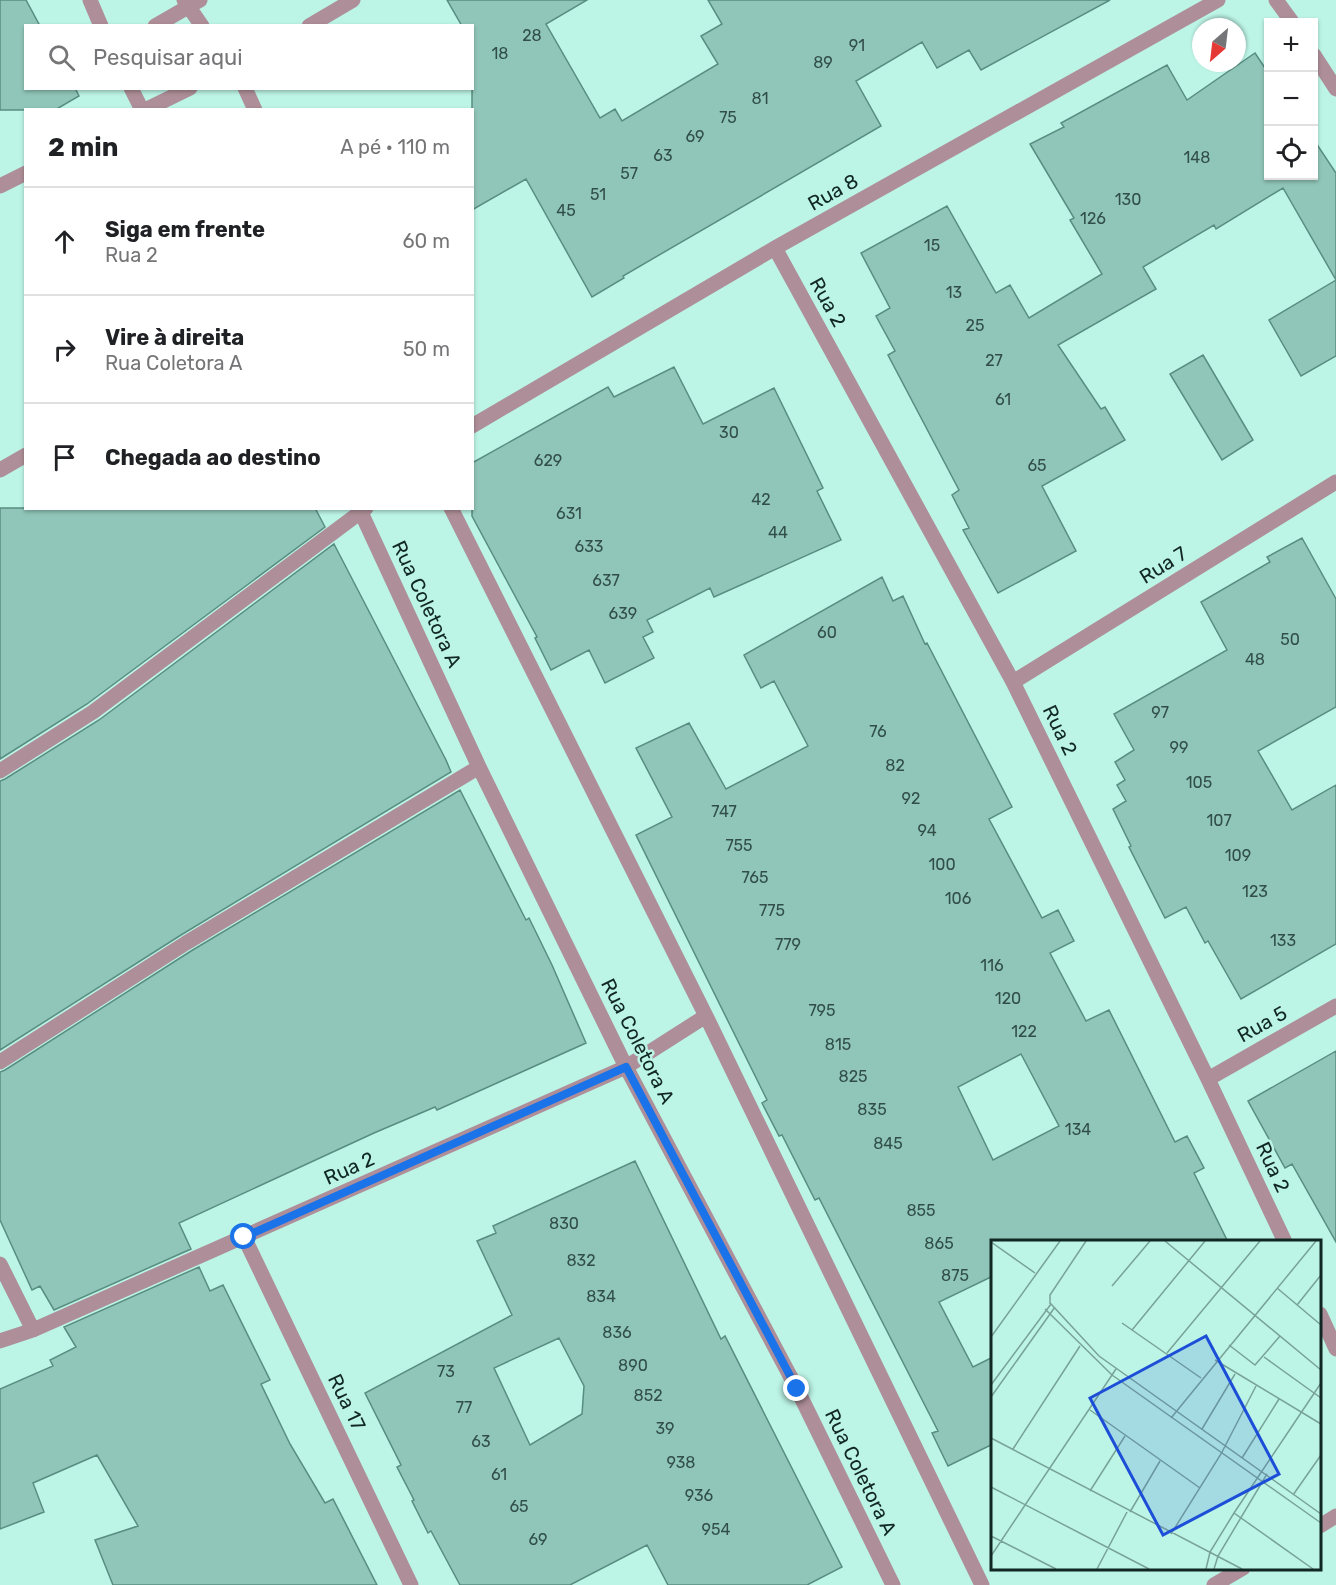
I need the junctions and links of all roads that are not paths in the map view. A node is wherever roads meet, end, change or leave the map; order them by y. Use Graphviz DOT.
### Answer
graph roads {
  1 [pos="90,0"];
  2 [pos="353,0"];
  3 [pos="1218,0"];
  4 [pos="1276,0"];
  5 [pos="190,2"];
  6 [pos="1289,18"];
  7 [pos="100,24"];
  8 [pos="158,24"];
  9 [pos="201,24"];
  10 [pos="312,24"];
  11 [pos="1318,61"];
  12 [pos="1336,89"];
  13 [pos="132,90"];
  14 [pos="186,90"];
  15 [pos="246,90"];
  16 [pos="143,108"];
  17 [pos="148,108"];
  18 [pos="254,108"];
  19 [pos="24,174"];
  20 [pos="0,186"];
  21 [pos="775,249"];
  22 [pos="474,425"];
  23 [pos="24,456"];
  24 [pos="0,470"];
  25 [pos="1336,482"];
  26 [pos="362,510"];
  27 [pos="452,510"];
  28 [pos="1013,682"];
  29 [pos="479,767"];
  30 [pos="0,771"];
  31 [pos="1336,1006"];
  32 [pos="706,1016"];
  33 [pos="0,1062"];
  34 [pos="626,1067"];
  35 [pos="1208,1079"];
  36 [pos="244,1237"];
  37 [pos="1284,1240"];
  38 [pos="0,1264"];
  39 [pos="1321,1316"];
  40 [pos="33,1330"];
  41 [pos="0,1341"];
  42 [pos="1336,1349"];
  43 [pos="1336,1516"];
  44 [pos="1321,1525"];
  45 [pos="1241,1570"];
  46 [pos="411,1585"];
  47 [pos="894,1585"];
  48 [pos="982,1585"];
  49 [pos="1214,1585"];
  1 -- 7 [label="street"];
  2 -- 10 [label="street"];
  3 -- 21 [label="street, Rua 8"];
  4 -- 6 [label="street"];
  5 -- 8 [label="street"];
  5 -- 9 [label="street"];
  11 -- 12 [label="street"];
  13 -- 16 [label="street"];
  14 -- 17 [label="street"];
  15 -- 18 [label="street"];
  19 -- 20 [label="street"];
  21 -- 22 [label="street, Rua 8"];
  21 -- 28 [label="street, Rua 2"];
  23 -- 24 [label="street"];
  25 -- 28 [label="street, Rua 7"];
  26 -- 29 [label="street, Rua Coletora A"];
  26 -- 30 [label="street"];
  27 -- 32 [label="street"];
  28 -- 35 [label="street, Rua 2"];
  29 -- 33 [label="street"];
  29 -- 34 [label="street, Rua Coletora A"];
  31 -- 35 [label="street, Rua 5"];
  32 -- 34 [label="street, Rua 2"];
  32 -- 48 [label="street"];
  34 -- 36 [label="street, Rua 2"];
  34 -- 47 [label="street, Rua Coletora A"];
  35 -- 37 [label="street, Rua 2"];
  36 -- 40 [label="street, Rua 2"];
  36 -- 46 [label="street, Rua 17"];
  38 -- 40 [label="street"];
  39 -- 42 [label="street"];
  40 -- 41 [label="street, Rua 2"];
  43 -- 44 [label="street"];
  45 -- 49 [label="street"];
}
